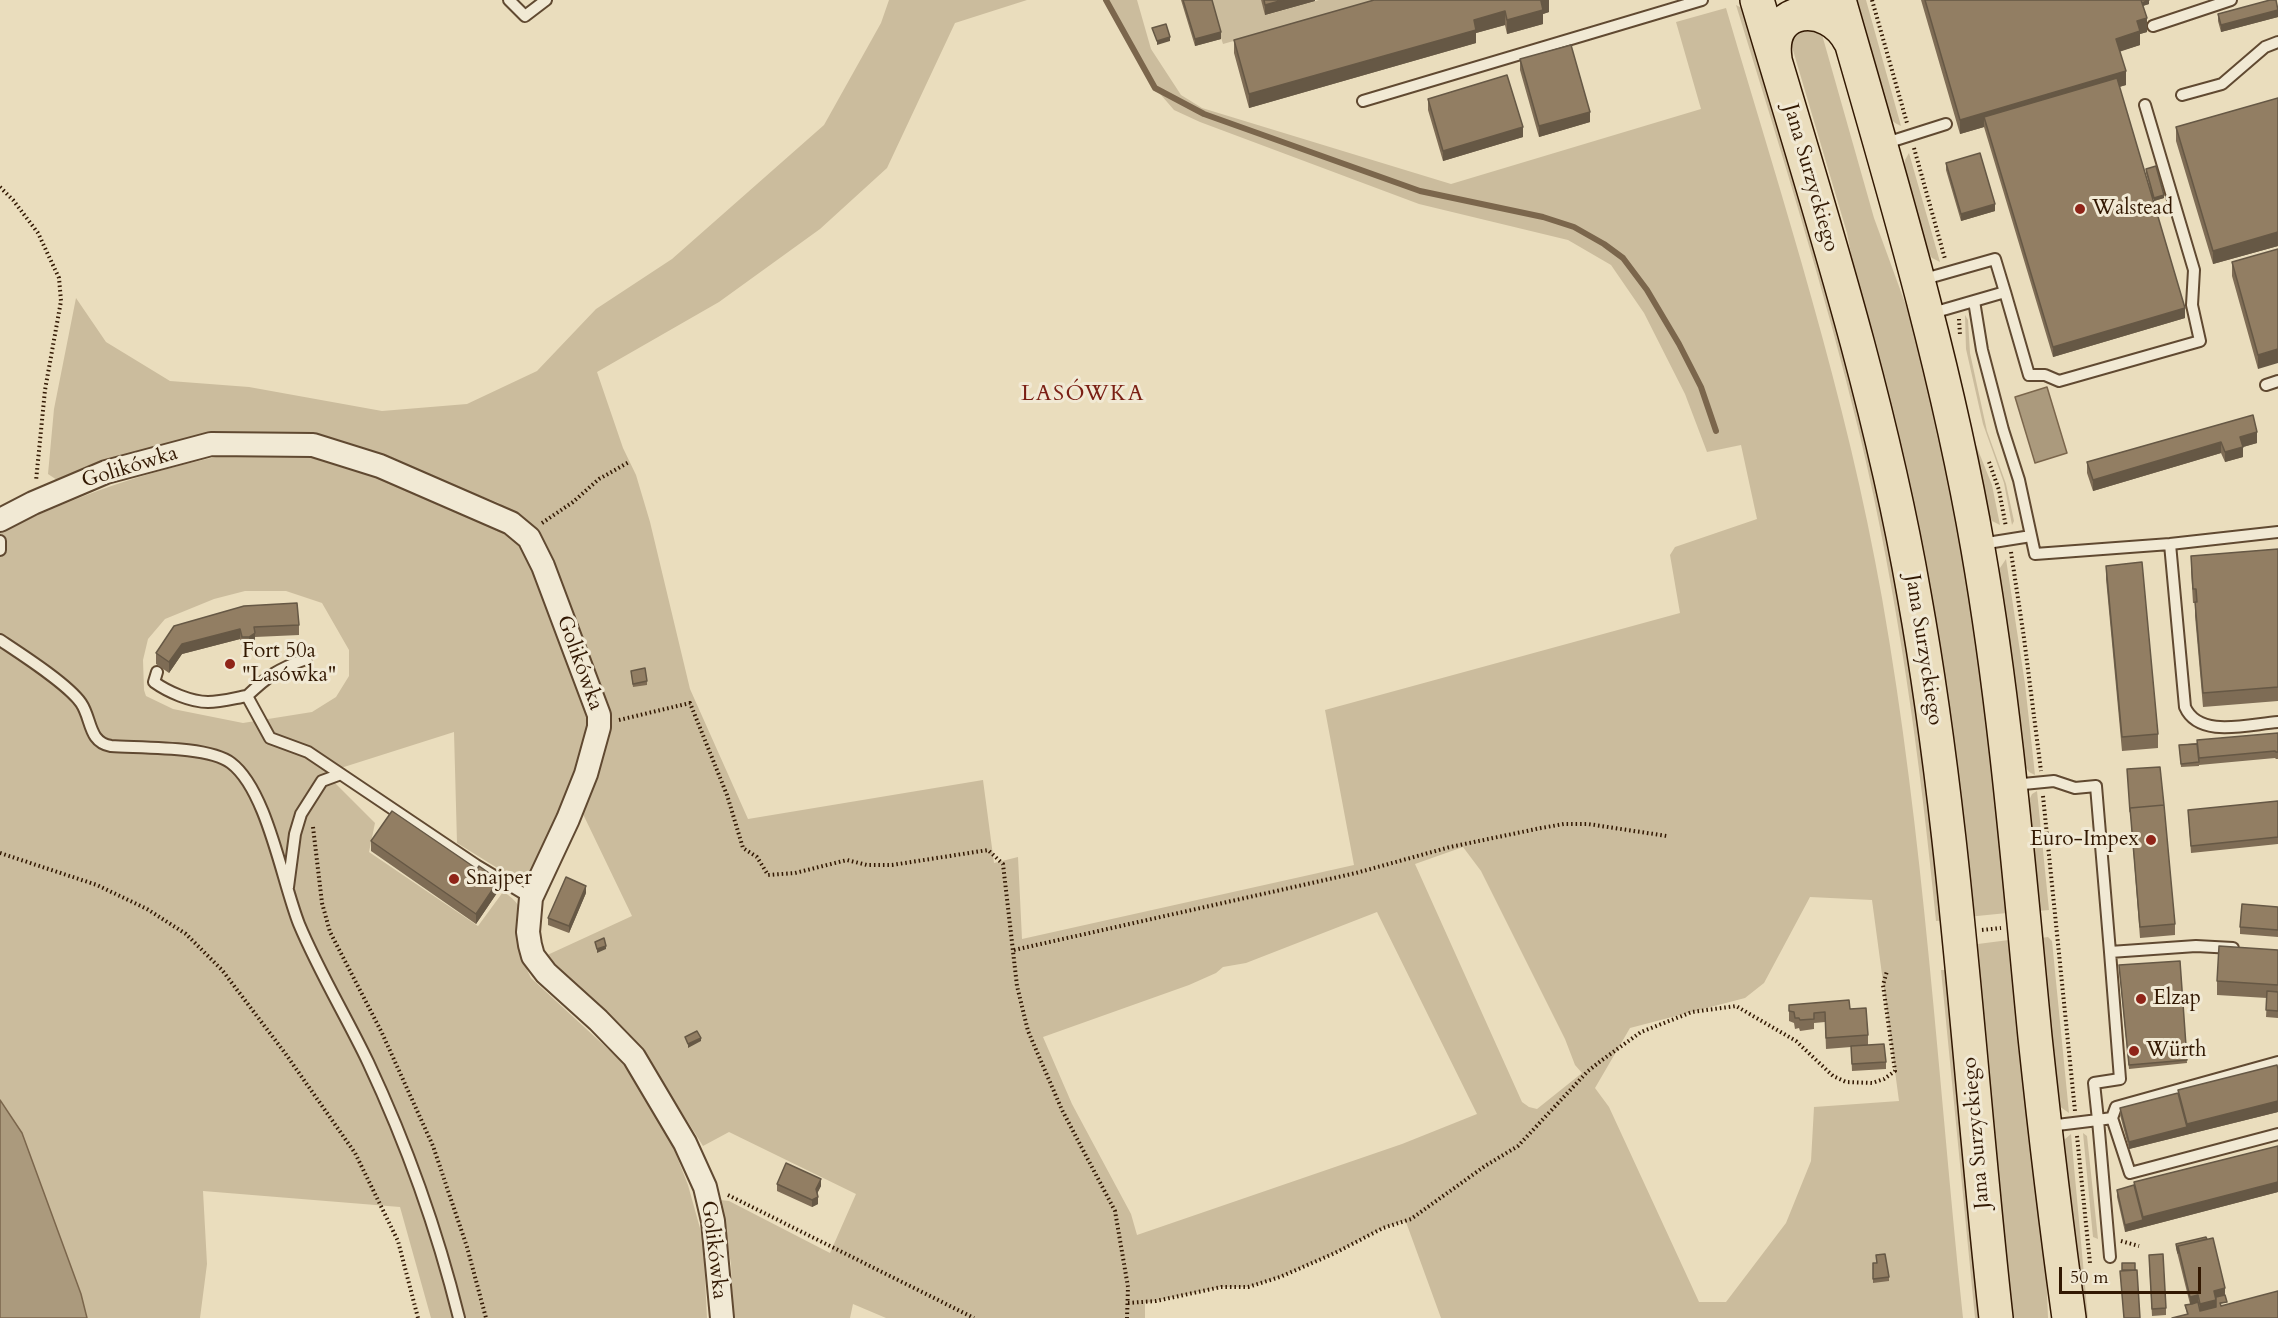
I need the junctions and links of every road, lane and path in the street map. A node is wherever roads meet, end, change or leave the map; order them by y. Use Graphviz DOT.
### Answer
graph roads {
  1 [pos="509,0"];
  2 [pos="546,0"];
  3 [pos="1702,0"];
  4 [pos="1757,0"];
  5 [pos="1839,0"];
  6 [pos="1872,0"];
  7 [pos="2231,0"];
  8 [pos="2153,26"];
  9 [pos="2278,42"];
  10 [pos="1853,48"];
  11 [pos="1775,60"];
  12 [pos="2182,95"];
  13 [pos="1363,101"];
  14 [pos="2145,105"];
  15 [pos="1946,124"];
  16 [pos="1908,126"];
  17 [pos="1880,145"];
  18 [pos="1915,150"];
  19 [pos="0,187"];
  20 [pos="1946,262"];
  21 [pos="1918,281"];
  22 [pos="2005,292"];
  23 [pos="1974,301"];
  24 [pos="1927,315"];
  25 [pos="2278,381"];
  26 [pos="2266,385"];
  27 [pos="629,462"];
  28 [pos="33,503"];
  29 [pos="0,520"];
  30 [pos="2278,532"];
  31 [pos="2031,536"];
  32 [pos="529,538"];
  33 [pos="0,541"];
  34 [pos="2170,544"];
  35 [pos="1977,545"];
  36 [pos="0,550"];
  37 [pos="2011,556"];
  38 [pos="0,640"];
  39 [pos="306,659"];
  40 [pos="157,672"];
  41 [pos="247,696"];
  42 [pos="599,716"];
  43 [pos="2278,722"];
  44 [pos="341,774"];
  45 [pos="2041,775"];
  46 [pos="2010,785"];
  47 [pos="2042,790"];
  48 [pos="311,798"];
  49 [pos="1667,836"];
  50 [pos="0,854"];
  51 [pos="287,892"];
  52 [pos="531,898"];
  53 [pos="2008,927"];
  54 [pos="1978,930"];
  55 [pos="2243,949"];
  56 [pos="1014,950"];
  57 [pos="2110,952"];
  58 [pos="1887,971"];
  59 [pos="2278,1062"];
  60 [pos="2075,1112"];
  61 [pos="2112,1118"];
  62 [pos="2098,1120"];
  63 [pos="2045,1126"];
  64 [pos="2077,1133"];
  65 [pos="2278,1134"];
  66 [pos="705,1187"];
  67 [pos="2116,1240"];
  68 [pos="2139,1246"];
  69 [pos="2110,1257"];
  70 [pos="2091,1274"];
  71 [pos="1128,1303"];
  72 [pos="418,1318"];
  73 [pos="459,1318"];
  74 [pos="486,1318"];
  75 [pos="722,1318"];
  76 [pos="974,1318"];
  77 [pos="1127,1318"];
  78 [pos="1996,1318"];
  79 [pos="2069,1318"];
  1 -- 2 [label="lane"];
  3 -- 13 [label="lane"];
  4 -- 11 [label="main road, Jana Surzyckiego"];
  5 -- 10 [label="main road"];
  6 -- 16 [label="path"];
  7 -- 8 [label="lane"];
  9 -- 12 [label="lane"];
  10 -- 11 [label="main road"];
  10 -- 17 [label="main road"];
  11 -- 78 [label="main road, Jana Surzyckiego"];
  14 -- 22 [label="lane"];
  15 -- 17 [label="lane"];
  17 -- 21 [label="main road"];
  18 -- 20 [label="path"];
  19 -- 28 [label="path"];
  21 -- 22 [label="lane"];
  21 -- 24 [label="main road"];
  22 -- 23 [label="lane"];
  23 -- 24 [label="lane"];
  23 -- 31 [label="lane"];
  24 -- 35 [label="main road"];
  25 -- 26 [label="lane"];
  27 -- 32 [label="path"];
  28 -- 29 [label="street, Golikówka"];
  28 -- 32 [label="street, Golikówka"];
  30 -- 34 [label="lane"];
  31 -- 34 [label="lane"];
  31 -- 35 [label="lane"];
  32 -- 42 [label="street, Golikówka"];
  33 -- 36 [label="lane"];
  34 -- 43 [label="lane"];
  35 -- 46 [label="main road"];
  37 -- 45 [label="path"];
  38 -- 51 [label="lane"];
  39 -- 41 [label="lane"];
  40 -- 41 [label="lane"];
  41 -- 44 [label="lane"];
  42 -- 52 [label="street, Golikówka"];
  42 -- 56 [label="path"];
  44 -- 48 [label="lane"];
  44 -- 52 [label="lane"];
  46 -- 57 [label="lane"];
  46 -- 63 [label="main road"];
  47 -- 60 [label="path"];
  48 -- 51 [label="lane"];
  48 -- 74 [label="path"];
  49 -- 56 [label="path"];
  50 -- 72 [label="path"];
  51 -- 73 [label="lane"];
  52 -- 66 [label="street, Golikówka"];
  53 -- 54 [label="path"];
  55 -- 57 [label="lane"];
  56 -- 71 [label="path"];
  57 -- 62 [label="lane"];
  58 -- 71 [label="path"];
  59 -- 61 [label="lane"];
  61 -- 62 [label="lane"];
  61 -- 65 [label="lane"];
  62 -- 63 [label="lane"];
  62 -- 69 [label="lane"];
  63 -- 79 [label="main road"];
  64 -- 70 [label="path"];
  66 -- 75 [label="street, Golikówka"];
  66 -- 76 [label="path"];
  67 -- 68 [label="path"];
  71 -- 77 [label="path"];
}
